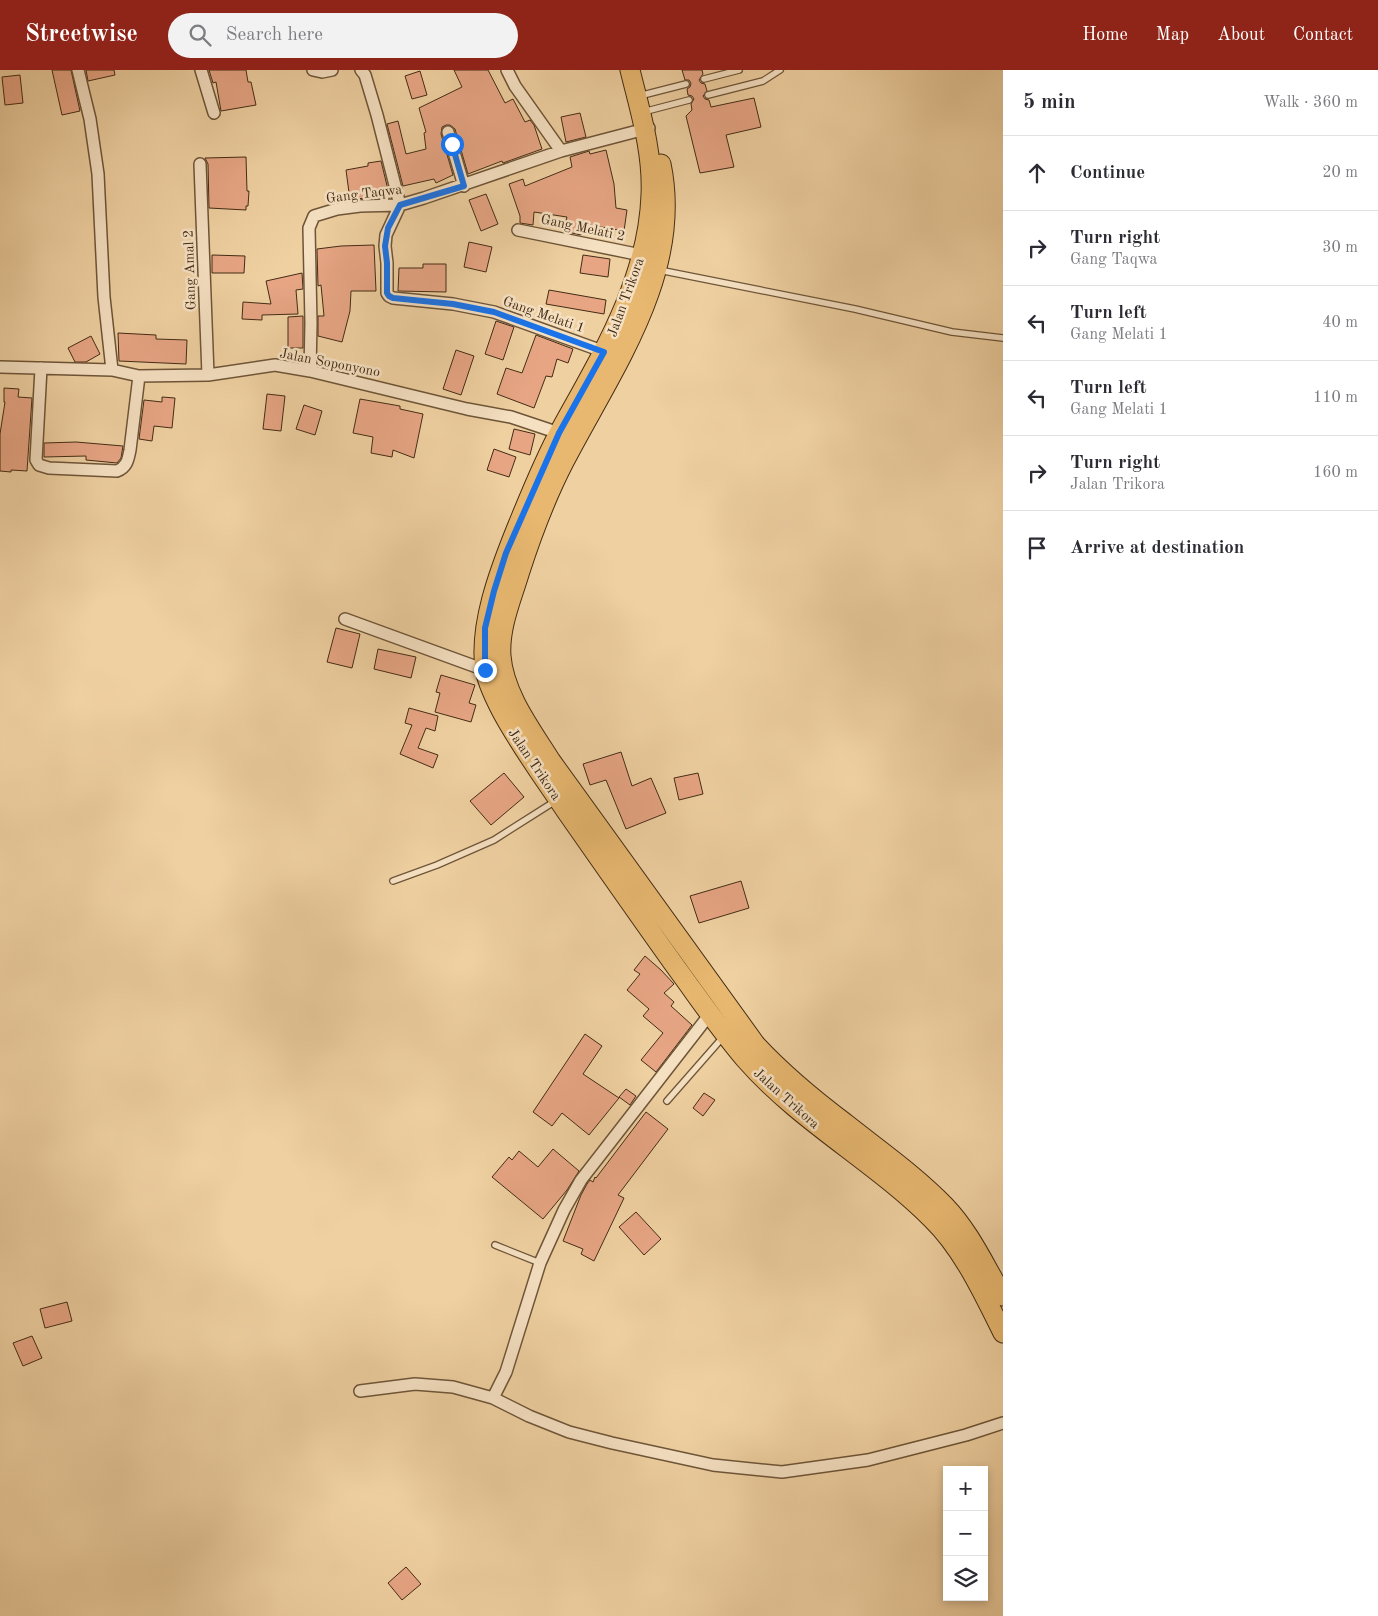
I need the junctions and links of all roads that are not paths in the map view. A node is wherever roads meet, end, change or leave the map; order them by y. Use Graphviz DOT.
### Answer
graph roads {
  1 [pos="78,70"];
  2 [pos="201,70"];
  3 [pos="313,70"];
  4 [pos="332,70"];
  5 [pos="361,70"];
  6 [pos="507,70"];
  7 [pos="630,70"];
  8 [pos="639,70"];
  9 [pos="739,70"];
  10 [pos="780,70"];
  11 [pos="704,79"];
  12 [pos="686,84"];
  13 [pos="708,95"];
  14 [pos="690,100"];
  15 [pos="645,112"];
  16 [pos="214,113"];
  17 [pos="448,132"];
  18 [pos="562,151"];
  19 [pos="200,164"];
  20 [pos="464,186"];
  21 [pos="400,205"];
  22 [pos="518,230"];
  23 [pos="641,255"];
  24 [pos="657,270"];
  25 [pos="1003,338"];
  26 [pos="604,352"];
  27 [pos="0,367"];
  28 [pos="41,368"];
  29 [pos="112,370"];
  30 [pos="310,371"];
  31 [pos="208,375"];
  32 [pos="139,376"];
  33 [pos="559,433"];
  34 [pos="345,619"];
  35 [pos="485,670"];
  36 [pos="558,799"];
  37 [pos="601,845"];
  38 [pos="393,881"];
  39 [pos="710,1014"];
  40 [pos="725,1034"];
  41 [pos="667,1101"];
  42 [pos="495,1245"];
  43 [pos="540,1263"];
  44 [pos="1003,1296"];
  45 [pos="1003,1333"];
  46 [pos="360,1391"];
  47 [pos="493,1398"];
  48 [pos="1003,1423"];
  1 -- 29 [label="street"];
  2 -- 16 [label="street"];
  3 -- 4 [label="street"];
  5 -- 21 [label="street"];
  6 -- 18 [label="street"];
  7 -- 15 [label="main road, Jalan Trikora"];
  8 -- 15 [label="main road, Jalan Trikora"];
  9 -- 11 [label="lane"];
  10 -- 13 [label="lane"];
  12 -- 15 [label="lane"];
  14 -- 15 [label="lane"];
  15 -- 18 [label="street, Gang Taqwa"];
  15 -- 23 [label="main road, Jalan Trikora"];
  15 -- 24 [label="main road, Jalan Trikora"];
  17 -- 20 [label="street"];
  18 -- 20 [label="street, Gang Taqwa"];
  19 -- 31 [label="street, Gang Amal 2"];
  20 -- 21 [label="street, Gang Taqwa"];
  21 -- 26 [label="street, Gang Melati 1"];
  21 -- 30 [label="street, Gang Taqwa"];
  22 -- 23 [label="street, Gang Melati 2"];
  23 -- 26 [label="main road, Jalan Trikora"];
  24 -- 25 [label="lane"];
  24 -- 37 [label="main road, Jalan Trikora"];
  26 -- 33 [label="main road, Jalan Trikora"];
  27 -- 28 [label="street, Jalan Soponyono"];
  28 -- 29 [label="street, Jalan Soponyono"];
  28 -- 32 [label="street"];
  29 -- 32 [label="street, Jalan Soponyono"];
  30 -- 31 [label="street, Jalan Soponyono"];
  30 -- 33 [label="street, Jalan Soponyono"];
  31 -- 32 [label="street, Jalan Soponyono"];
  33 -- 35 [label="main road, Jalan Trikora"];
  34 -- 35 [label="street"];
  35 -- 36 [label="main road, Jalan Trikora"];
  36 -- 37 [label="main road, Jalan Trikora"];
  36 -- 38 [label="lane"];
  37 -- 39 [label="main road, Jalan Trikora"];
  37 -- 44 [label="main road, Jalan Trikora"];
  39 -- 40 [label="main road, Jalan Trikora"];
  39 -- 43 [label="street"];
  40 -- 41 [label="lane"];
  40 -- 45 [label="main road, Jalan Trikora"];
  42 -- 43 [label="lane"];
  43 -- 47 [label="street"];
  46 -- 47 [label="street"];
  47 -- 48 [label="street"];
}
